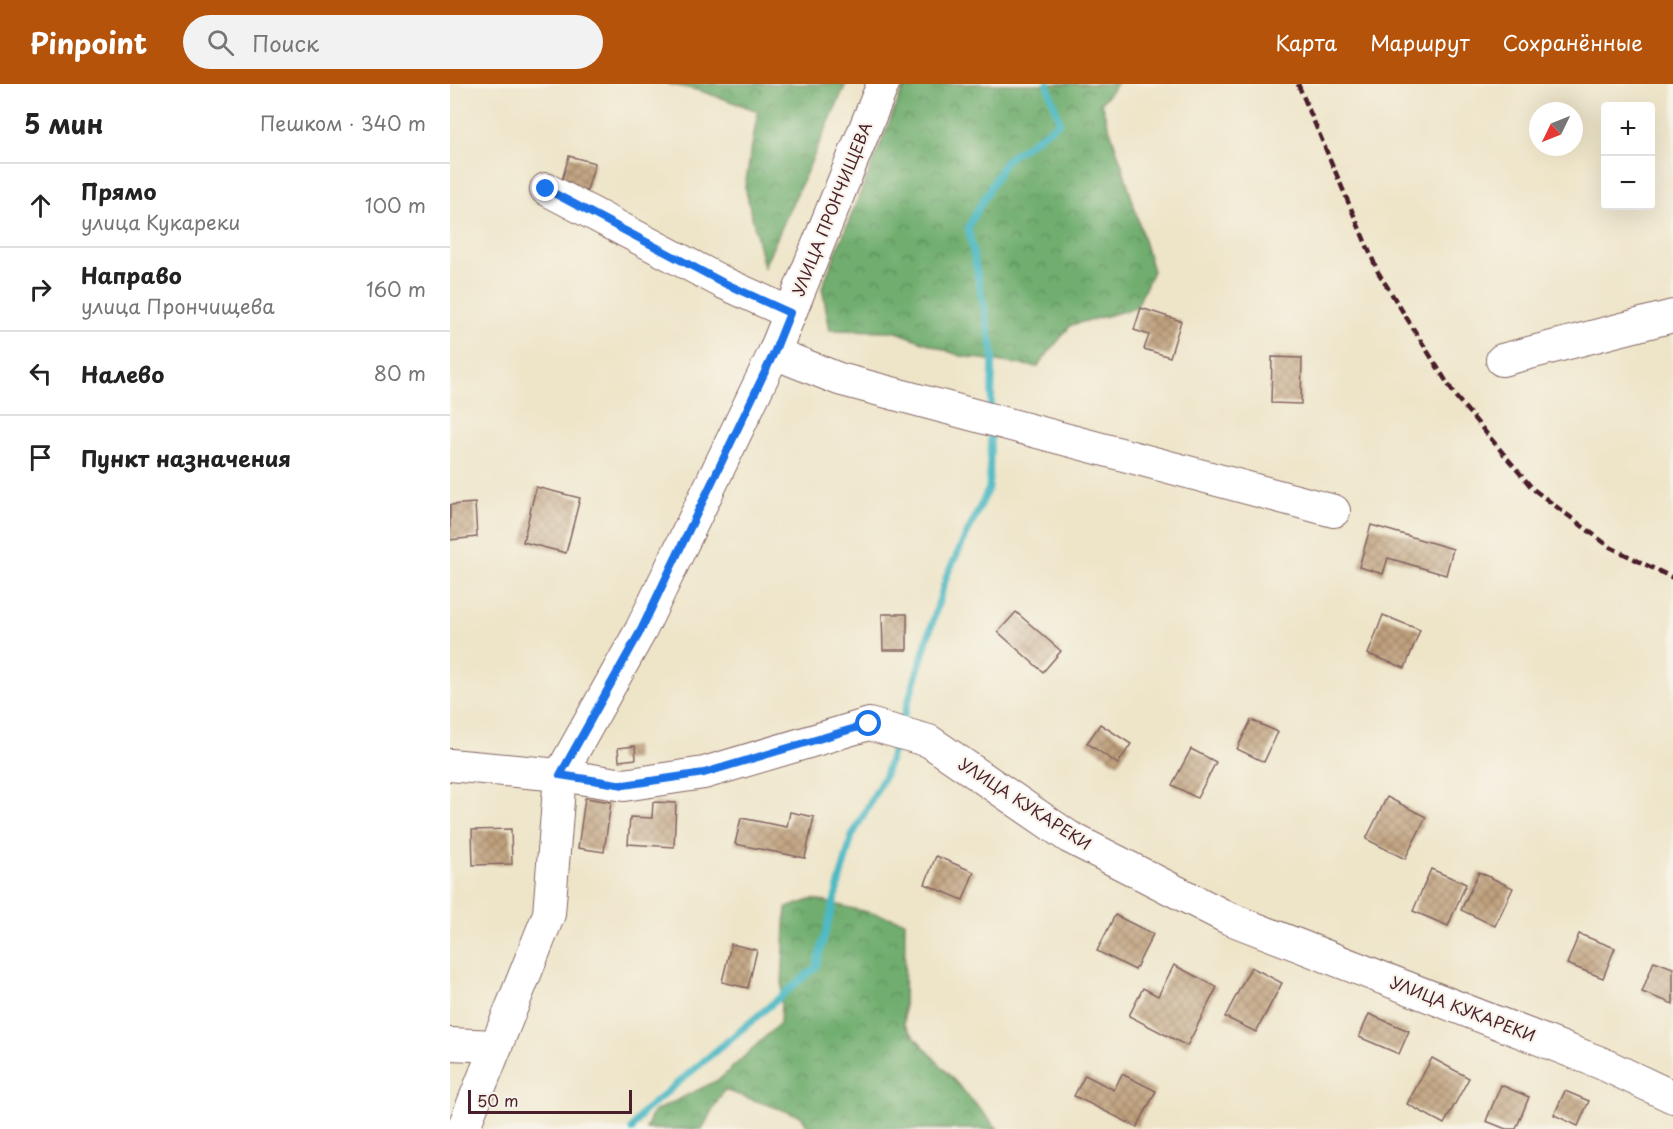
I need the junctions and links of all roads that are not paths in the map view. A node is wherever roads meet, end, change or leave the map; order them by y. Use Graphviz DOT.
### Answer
graph roads {
  1 [pos="883,84"];
  2 [pos="546,189"];
  3 [pos="790,313"];
  4 [pos="1673,316"];
  5 [pos="774,353"];
  6 [pos="1502,360"];
  7 [pos="1334,511"];
  8 [pos="450,765"];
  9 [pos="560,775"];
  10 [pos="450,1044"];
  11 [pos="496,1046"];
  12 [pos="1673,1097"];
  13 [pos="462,1129"];
  1 -- 3 [label="street, УЛИЦА ПРОНЧИЩЕВА"];
  2 -- 3 [label="street"];
  3 -- 5 [label="street, УЛИЦА ПРОНЧИЩЕВА"];
  4 -- 6 [label="street"];
  5 -- 7 [label="street"];
  5 -- 9 [label="street, УЛИЦА ПРОНЧИЩЕВА"];
  8 -- 9 [label="street, УЛИЦА КУКАРЕКИ"];
  9 -- 11 [label="street, УЛИЦА ПРОНЧИЩЕВА"];
  9 -- 12 [label="street, УЛИЦА КУКАРЕКИ"];
  10 -- 11 [label="street"];
  11 -- 13 [label="street, УЛИЦА ПРОНЧИЩЕВА"];
}
